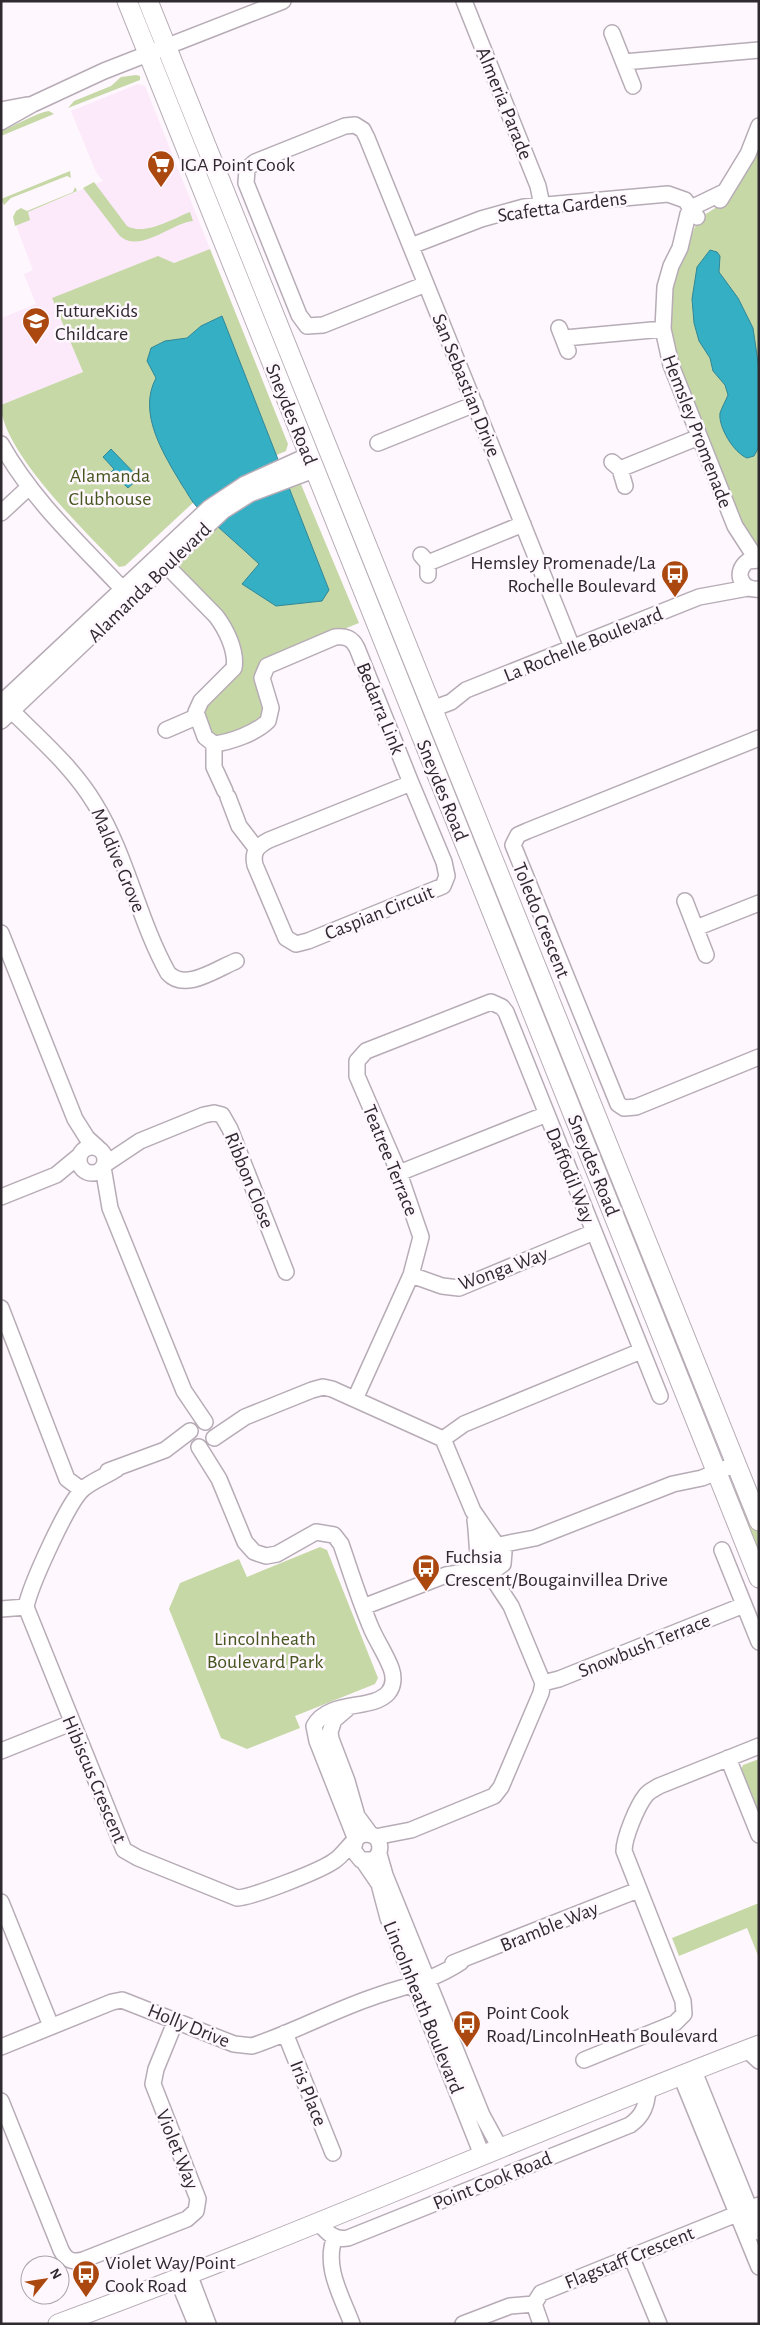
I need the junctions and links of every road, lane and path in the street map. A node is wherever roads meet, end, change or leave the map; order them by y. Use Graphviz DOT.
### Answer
graph roads {
  1 [pos="127,1"];
  2 [pos="148,1"];
  3 [pos="283,1"];
  4 [pos="464,1"];
  5 [pos="612,34"];
  6 [pos="165,46"];
  7 [pos="759,50"];
  8 [pos="148,54"];
  9 [pos="624,62"];
  10 [pos="633,86"];
  11 [pos="33,104"];
  12 [pos="1,110"];
  13 [pos="1,122"];
  14 [pos="759,126"];
  15 [pos="542,205"];
  16 [pos="693,213"];
  17 [pos="411,246"];
  18 [pos="426,284"];
  19 [pos="663,330"];
  20 [pos="564,339"];
  21 [pos="475,404"];
  22 [pos="699,437"];
  23 [pos="377,443"];
  24 [pos="1,444"];
  25 [pos="330,456"];
  26 [pos="311,463"];
  27 [pos="625,486"];
  28 [pos="29,487"];
  29 [pos="1,513"];
  30 [pos="523,524"];
  31 [pos="735,526"];
  32 [pos="758,560"];
  33 [pos="162,561"];
  34 [pos="426,565"];
  35 [pos="741,568"];
  36 [pos="754,592"];
  37 [pos="127,594"];
  38 [pos="699,597"];
  39 [pos="572,647"];
  40 [pos="430,704"];
  41 [pos="4,709"];
  42 [pos="412,712"];
  43 [pos="196,717"];
  44 [pos="166,730"];
  45 [pos="759,738"];
  46 [pos="214,744"];
  47 [pos="411,783"];
  48 [pos="256,848"];
  49 [pos="685,901"];
  50 [pos="759,903"];
  51 [pos="696,928"];
  52 [pos="1,933"];
  53 [pos="706,955"];
  54 [pos="236,961"];
  55 [pos="496,1003"];
  56 [pos="759,1057"];
  57 [pos="547,1114"];
  58 [pos="75,1119"];
  59 [pos="140,1141"];
  60 [pos="98,1149"];
  61 [pos="80,1155"];
  62 [pos="103,1166"];
  63 [pos="87,1172"];
  64 [pos="399,1174"];
  65 [pos="56,1175"];
  66 [pos="1,1197"];
  67 [pos="110,1208"];
  68 [pos="594,1232"];
  69 [pos="286,1272"];
  70 [pos="411,1275"];
  71 [pos="1,1308"];
  72 [pos="641,1351"];
  73 [pos="184,1391"];
  74 [pos="660,1396"];
  75 [pos="354,1399"];
  76 [pos="246,1417"];
  77 [pos="206,1423"];
  78 [pos="190,1430"];
  79 [pos="214,1439"];
  80 [pos="443,1439"];
  81 [pos="198,1446"];
  82 [pos="165,1450"];
  83 [pos="734,1459"];
  84 [pos="715,1466"];
  85 [pos="219,1479"];
  86 [pos="77,1485"];
  87 [pos="473,1511"];
  88 [pos="759,1521"];
  89 [pos="535,1538"];
  90 [pos="497,1545"];
  91 [pos="722,1550"];
  92 [pos="478,1551"];
  93 [pos="504,1563"];
  94 [pos="486,1570"];
  95 [pos="446,1575"];
  96 [pos="759,1578"];
  97 [pos="744,1605"];
  98 [pos="512,1606"];
  99 [pos="26,1607"];
  100 [pos="363,1608"];
  101 [pos="1,1610"];
  102 [pos="759,1642"];
  103 [pos="543,1682"];
  104 [pos="348,1708"];
  105 [pos="71,1723"];
  106 [pos="314,1730"];
  107 [pos="330,1732"];
  108 [pos="759,1746"];
  109 [pos="1,1751"];
  110 [pos="728,1758"];
  111 [pos="411,1830"];
  112 [pos="759,1835"];
  113 [pos="373,1836"];
  114 [pos="355,1841"];
  115 [pos="380,1853"];
  116 [pos="363,1861"];
  117 [pos="333,1862"];
  118 [pos="638,1890"];
  119 [pos="1,1902"];
  120 [pos="420,1978"];
  121 [pos="176,2020"];
  122 [pos="51,2026"];
  123 [pos="285,2033"];
  124 [pos="1,2047"];
  125 [pos="755,2052"];
  126 [pos="584,2060"];
  127 [pos="687,2073"];
  128 [pos="648,2089"];
  129 [pos="1,2101"];
  130 [pos="491,2152"];
  131 [pos="333,2153"];
  132 [pos="748,2209"];
  133 [pos="319,2223"];
  134 [pos="759,2232"];
  135 [pos="335,2237"];
  136 [pos="632,2256"];
  137 [pos="759,2267"];
  138 [pos="183,2276"];
  139 [pos="534,2304"];
  140 [pos="58,2324"];
  141 [pos="196,2324"];
  142 [pos="208,2324"];
  143 [pos="352,2324"];
  144 [pos="463,2324"];
  145 [pos="541,2324"];
  146 [pos="659,2324"];
  1 -- 8 [label="main road, Sneydes Road"];
  2 -- 6 [label="main road, Sneydes Road"];
  3 -- 6 [label="street"];
  4 -- 15 [label="street, Almeria Parade"];
  5 -- 9 [label="street"];
  6 -- 8 [label="street"];
  6 -- 25 [label="main road, Sneydes Road"];
  7 -- 9 [label="street"];
  8 -- 11 [label="street"];
  8 -- 26 [label="main road, Sneydes Road"];
  9 -- 10 [label="street"];
  11 -- 12 [label="street"];
  11 -- 13 [label="street"];
  14 -- 16 [label="street"];
  15 -- 16 [label="street, Scafetta Gardens"];
  15 -- 17 [label="street, Scafetta Gardens"];
  16 -- 19 [label="street, Hemsley Promenade"];
  17 -- 18 [label="street, San Sebastian Drive"];
  17 -- 18 [label="street, San Sebastian Drive"];
  18 -- 21 [label="street, San Sebastian Drive"];
  19 -- 20 [label="street"];
  19 -- 22 [label="street, Hemsley Promenade"];
  21 -- 23 [label="street"];
  21 -- 30 [label="street, San Sebastian Drive"];
  22 -- 27 [label="street"];
  22 -- 31 [label="street, Hemsley Promenade"];
  24 -- 28 [label="street"];
  25 -- 26 [label="main road"];
  25 -- 40 [label="main road, Sneydes Road"];
  26 -- 33 [label="street, Alamanda Boulevard"];
  26 -- 42 [label="main road, Sneydes Road"];
  28 -- 29 [label="street"];
  28 -- 37 [label="street"];
  30 -- 34 [label="street"];
  30 -- 39 [label="street, San Sebastian Drive"];
  31 -- 32 [label="street, Hemsley Promenade"];
  31 -- 35 [label="street, Hemsley Promenade"];
  32 -- 35 [label="street, La Rochelle Boulevard"];
  33 -- 37 [label="street, Alamanda Boulevard"];
  33 -- 43 [label="street"];
  35 -- 36 [label="street, Hemsley Promenade"];
  35 -- 38 [label="street, La Rochelle Boulevard"];
  36 -- 38 [label="street, La Rochelle Boulevard"];
  37 -- 41 [label="street, Alamanda Boulevard"];
  38 -- 39 [label="street, La Rochelle Boulevard"];
  39 -- 40 [label="street, La Rochelle Boulevard"];
  40 -- 42 [label="main road"];
  40 -- 83 [label="main road, Sneydes Road"];
  41 -- 54 [label="street, Maldive Grove"];
  42 -- 84 [label="main road, Sneydes Road"];
  43 -- 44 [label="street"];
  43 -- 46 [label="street"];
  45 -- 56 [label="street, Toledo Crescent"];
  46 -- 47 [label="street, Bedarra Link"];
  46 -- 48 [label="street"];
  47 -- 48 [label="street"];
  47 -- 48 [label="street, Caspian Circuit"];
  49 -- 51 [label="street"];
  50 -- 51 [label="street"];
  51 -- 53 [label="street"];
  52 -- 58 [label="street"];
  55 -- 57 [label="street, Daffodil Way"];
  55 -- 64 [label="street, Teatree Terrace"];
  57 -- 64 [label="street"];
  57 -- 68 [label="street, Daffodil Way"];
  58 -- 60 [label="street"];
  58 -- 61 [label="street"];
  59 -- 60 [label="street, Ribbon Close"];
  59 -- 62 [label="street, Ribbon Close"];
  59 -- 69 [label="street, Ribbon Close"];
  60 -- 61 [label="street"];
  60 -- 62 [label="street"];
  61 -- 63 [label="street"];
  61 -- 65 [label="street"];
  62 -- 63 [label="street"];
  62 -- 67 [label="street"];
  63 -- 65 [label="street"];
  63 -- 67 [label="street"];
  64 -- 70 [label="street, Teatree Terrace"];
  65 -- 66 [label="street"];
  67 -- 73 [label="street"];
  68 -- 70 [label="street, Wonga Way"];
  68 -- 72 [label="street, Daffodil Way"];
  70 -- 75 [label="street, Teatree Terrace"];
  71 -- 86 [label="street"];
  72 -- 74 [label="street, Daffodil Way"];
  72 -- 80 [label="street"];
  73 -- 77 [label="street"];
  73 -- 78 [label="street"];
  75 -- 76 [label="street"];
  75 -- 80 [label="street"];
  76 -- 77 [label="street"];
  76 -- 79 [label="street"];
  77 -- 78 [label="street"];
  77 -- 79 [label="street"];
  78 -- 81 [label="street"];
  78 -- 82 [label="street"];
  79 -- 81 [label="street"];
  79 -- 85 [label="street"];
  80 -- 87 [label="street"];
  81 -- 82 [label="street"];
  81 -- 85 [label="street"];
  82 -- 86 [label="street"];
  83 -- 84 [label="street"];
  83 -- 88 [label="main road, Sneydes Road"];
  84 -- 89 [label="street"];
  84 -- 96 [label="main road, Sneydes Road"];
  85 -- 100 [label="street"];
  86 -- 99 [label="street"];
  87 -- 90 [label="street"];
  87 -- 92 [label="street"];
  89 -- 90 [label="street"];
  89 -- 93 [label="street"];
  90 -- 92 [label="street"];
  90 -- 93 [label="street"];
  91 -- 97 [label="street"];
  92 -- 94 [label="street"];
  92 -- 95 [label="street"];
  93 -- 94 [label="street"];
  93 -- 98 [label="street"];
  94 -- 95 [label="street"];
  94 -- 98 [label="street"];
  95 -- 100 [label="street"];
  97 -- 102 [label="street"];
  97 -- 103 [label="street, Snowbush Terrace"];
  98 -- 103 [label="street"];
  99 -- 101 [label="street"];
  99 -- 105 [label="street, Hibiscus Crescent"];
  100 -- 104 [label="street"];
  103 -- 111 [label="street"];
  104 -- 106 [label="street"];
  104 -- 107 [label="street"];
  105 -- 109 [label="street"];
  105 -- 117 [label="street, Hibiscus Crescent"];
  106 -- 107 [label="street"];
  106 -- 114 [label="street"];
  107 -- 113 [label="street"];
  108 -- 110 [label="street"];
  110 -- 112 [label="street"];
  110 -- 118 [label="street"];
  111 -- 113 [label="street"];
  111 -- 115 [label="street"];
  113 -- 114 [label="street"];
  113 -- 115 [label="street"];
  114 -- 116 [label="street"];
  114 -- 117 [label="street, Hibiscus Crescent"];
  115 -- 116 [label="street"];
  115 -- 120 [label="street, Lincolnheath Boulevard"];
  116 -- 117 [label="street, Hibiscus Crescent"];
  116 -- 120 [label="street, Lincolnheath Boulevard"];
  118 -- 120 [label="street, Bramble Way"];
  118 -- 126 [label="street"];
  119 -- 122 [label="street"];
  120 -- 123 [label="street, Holly Drive"];
  120 -- 130 [label="street, Lincolnheath Boulevard"];
  121 -- 122 [label="street, Holly Drive"];
  121 -- 123 [label="street, Holly Drive"];
  121 -- 129 [label="street, Violet Way"];
  122 -- 124 [label="street, Holly Drive"];
  123 -- 131 [label="street, Iris Place"];
  125 -- 127 [label="main road, Point Cook Road"];
  127 -- 128 [label="main road, Point Cook Road"];
  127 -- 132 [label="street"];
  128 -- 130 [label="main road, Point Cook Road"];
  128 -- 135 [label="street, Point Cook Road"];
  130 -- 133 [label="main road, Point Cook Road"];
  132 -- 134 [label="street"];
  132 -- 136 [label="street, Flagstaff Crescent"];
  132 -- 137 [label="street"];
  133 -- 135 [label="street"];
  133 -- 138 [label="main road, Point Cook Road"];
  135 -- 143 [label="street"];
  136 -- 139 [label="street, Flagstaff Crescent"];
  136 -- 146 [label="street"];
  138 -- 140 [label="main road, Point Cook Road"];
  138 -- 141 [label="street"];
  138 -- 142 [label="street"];
  139 -- 144 [label="street"];
  139 -- 145 [label="street"];
}
